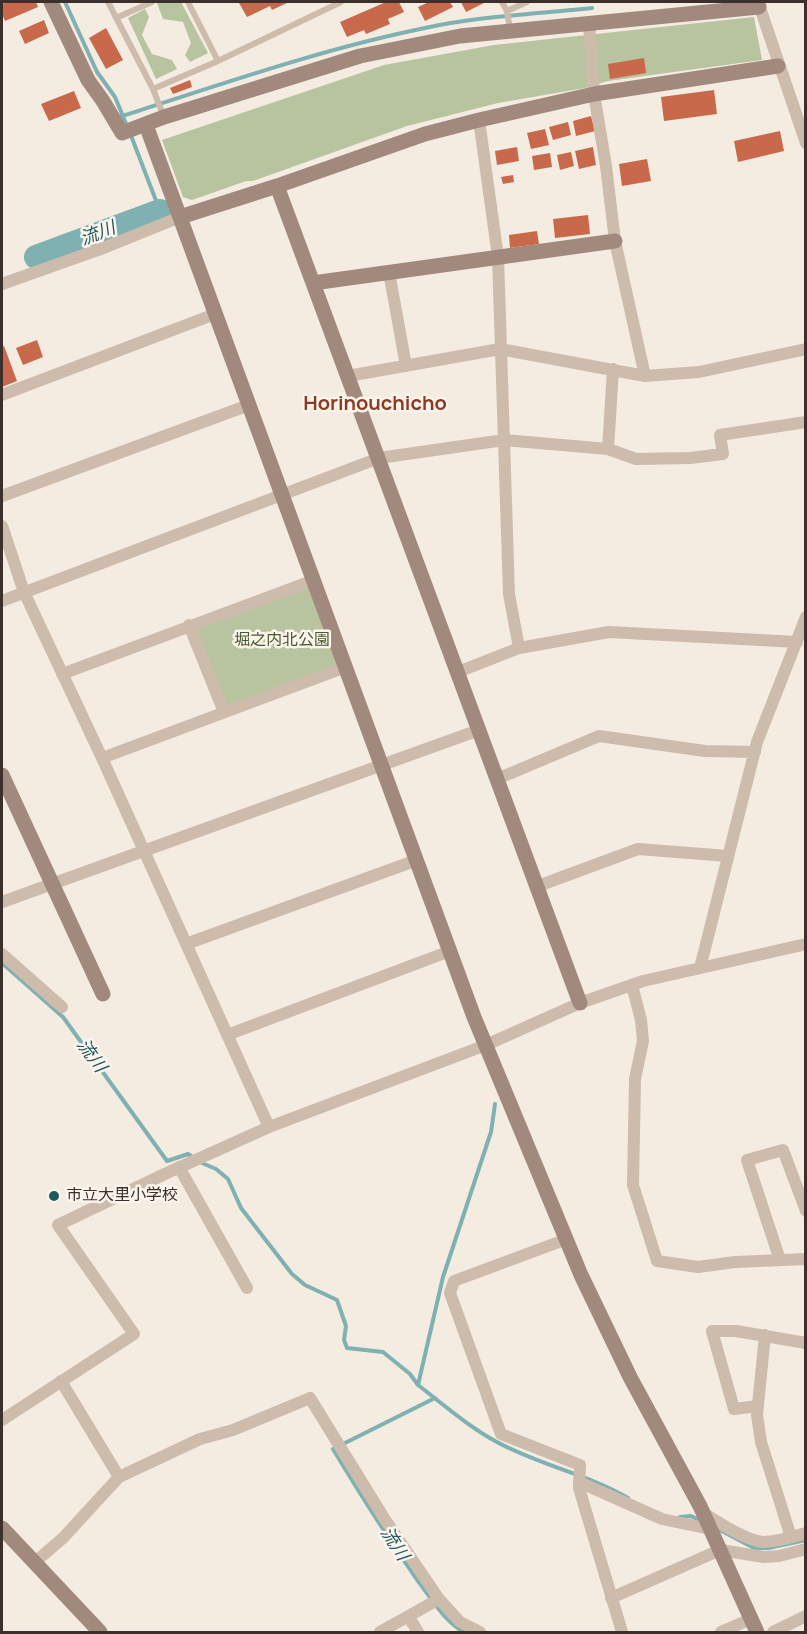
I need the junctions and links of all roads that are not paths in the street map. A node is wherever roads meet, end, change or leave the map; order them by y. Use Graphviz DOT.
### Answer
graph roads {
  1 [pos="51,2"];
  2 [pos="108,2"];
  3 [pos="152,2"];
  4 [pos="188,2"];
  5 [pos="341,2"];
  6 [pos="502,2"];
  7 [pos="527,2"];
  8 [pos="758,4"];
  9 [pos="507,11"];
  10 [pos="116,18"];
  11 [pos="589,24"];
  12 [pos="509,26"];
  13 [pos="218,61"];
  14 [pos="778,66"];
  15 [pos="153,89"];
  16 [pos="594,94"];
  17 [pos="161,110"];
  18 [pos="479,120"];
  19 [pos="133,129"];
  20 [pos="806,143"];
  21 [pos="277,186"];
  22 [pos="180,217"];
  23 [pos="615,241"];
  24 [pos="498,257"];
  25 [pos="388,272"];
  26 [pos="2,278"];
  27 [pos="15,280"];
  28 [pos="313,283"];
  29 [pos="2,285"];
  30 [pos="215,314"];
  31 [pos="500,349"];
  32 [pos="806,349"];
  33 [pos="406,366"];
  34 [pos="613,369"];
  35 [pos="348,376"];
  36 [pos="645,376"];
  37 [pos="2,395"];
  38 [pos="249,405"];
  39 [pos="806,422"];
  40 [pos="504,440"];
  41 [pos="608,449"];
  42 [pos="379,458"];
  43 [pos="283,494"];
  44 [pos="2,496"];
  45 [pos="2,525"];
  46 [pos="314,580"];
  47 [pos="24,592"];
  48 [pos="2,601"];
  49 [pos="806,617"];
  50 [pos="189,625"];
  51 [pos="797,642"];
  52 [pos="519,648"];
  53 [pos="346,667"];
  54 [pos="458,672"];
  55 [pos="62,674"];
  56 [pos="224,712"];
  57 [pos="479,730"];
  58 [pos="754,752"];
  59 [pos="102,758"];
  60 [pos="383,766"];
  61 [pos="2,775"];
  62 [pos="497,779"];
  63 [pos="143,851"];
  64 [pos="728,856"];
  65 [pos="417,860"];
  66 [pos="52,884"];
  67 [pos="538,886"];
  68 [pos="2,902"];
  69 [pos="186,944"];
  70 [pos="801,945"];
  71 [pos="450,951"];
  72 [pos="806,958"];
  73 [pos="4,959"];
  74 [pos="700,968"];
  75 [pos="632,985"];
  76 [pos="104,993"];
  77 [pos="580,1003"];
  78 [pos="62,1007"];
  79 [pos="227,1035"];
  80 [pos="486,1045"];
  81 [pos="269,1127"];
  82 [pos="188,1163"];
  83 [pos="806,1211"];
  84 [pos="567,1239"];
  85 [pos="806,1259"];
  86 [pos="780,1260"];
  87 [pos="247,1288"];
  88 [pos="765,1335"];
  89 [pos="806,1343"];
  90 [pos="61,1381"];
  91 [pos="758,1406"];
  92 [pos="2,1420"];
  93 [pos="119,1477"];
  94 [pos="579,1482"];
  95 [pos="707,1521"];
  96 [pos="2,1528"];
  97 [pos="806,1533"];
  98 [pos="791,1537"];
  99 [pos="806,1549"];
  100 [pos="720,1550"];
  101 [pos="35,1562"];
  102 [pos="611,1598"];
  103 [pos="439,1599"];
  104 [pos="408,1616"];
  105 [pos="806,1616"];
  106 [pos="754,1626"];
  107 [pos="100,1632"];
  108 [pos="380,1632"];
  109 [pos="418,1632"];
  110 [pos="480,1632"];
  111 [pos="622,1632"];
  112 [pos="721,1632"];
  113 [pos="773,1632"];
  1 -- 19 [label="street"];
  2 -- 10 [label="lane"];
  3 -- 10 [label="lane"];
  4 -- 13 [label="lane"];
  5 -- 13 [label="lane"];
  6 -- 9 [label="lane"];
  7 -- 9 [label="lane"];
  8 -- 11 [label="street"];
  8 -- 14 [label="street"];
  9 -- 12 [label="lane"];
  10 -- 15 [label="lane"];
  11 -- 12 [label="street"];
  11 -- 16 [label="street"];
  12 -- 17 [label="street"];
  13 -- 15 [label="lane"];
  14 -- 16 [label="street"];
  14 -- 20 [label="street"];
  15 -- 17 [label="lane"];
  16 -- 18 [label="street"];
  16 -- 23 [label="street"];
  17 -- 19 [label="street"];
  18 -- 21 [label="street"];
  18 -- 24 [label="street"];
  19 -- 22 [label="street"];
  21 -- 22 [label="street"];
  21 -- 28 [label="street"];
  22 -- 27 [label="street"];
  22 -- 30 [label="street"];
  23 -- 24 [label="street"];
  23 -- 36 [label="street"];
  24 -- 25 [label="street"];
  24 -- 31 [label="street"];
  25 -- 28 [label="street"];
  25 -- 33 [label="street"];
  26 -- 27 [label="street"];
  27 -- 29 [label="street"];
  28 -- 35 [label="street"];
  30 -- 37 [label="street"];
  30 -- 38 [label="street"];
  31 -- 33 [label="street"];
  31 -- 34 [label="street"];
  31 -- 40 [label="street"];
  32 -- 36 [label="street"];
  33 -- 35 [label="street"];
  34 -- 36 [label="street"];
  34 -- 41 [label="street"];
  35 -- 42 [label="street"];
  38 -- 43 [label="street"];
  38 -- 44 [label="street"];
  39 -- 41 [label="street"];
  40 -- 41 [label="street"];
  40 -- 42 [label="street"];
  40 -- 52 [label="street"];
  42 -- 43 [label="street"];
  42 -- 54 [label="street"];
  43 -- 46 [label="street"];
  43 -- 47 [label="street"];
  45 -- 47 [label="street"];
  46 -- 50 [label="street"];
  46 -- 53 [label="street"];
  47 -- 48 [label="street"];
  47 -- 55 [label="street"];
  49 -- 51 [label="street"];
  50 -- 55 [label="street"];
  50 -- 56 [label="street"];
  51 -- 52 [label="street"];
  51 -- 58 [label="street"];
  52 -- 54 [label="street"];
  53 -- 56 [label="street"];
  53 -- 60 [label="street"];
  54 -- 57 [label="street"];
  55 -- 59 [label="street"];
  56 -- 59 [label="street"];
  57 -- 60 [label="street"];
  57 -- 62 [label="street"];
  58 -- 62 [label="street"];
  58 -- 64 [label="street"];
  59 -- 63 [label="street"];
  60 -- 63 [label="street"];
  60 -- 65 [label="street"];
  61 -- 66 [label="street"];
  62 -- 67 [label="street"];
  63 -- 66 [label="street"];
  63 -- 69 [label="street"];
  64 -- 67 [label="street"];
  64 -- 74 [label="street"];
  65 -- 69 [label="street"];
  65 -- 71 [label="street"];
  66 -- 68 [label="street"];
  66 -- 76 [label="street"];
  67 -- 77 [label="street"];
  69 -- 79 [label="street"];
  70 -- 72 [label="street"];
  70 -- 74 [label="street"];
  71 -- 79 [label="street"];
  71 -- 80 [label="street"];
  73 -- 78 [label="street"];
  74 -- 75 [label="street"];
  75 -- 77 [label="street"];
  75 -- 86 [label="street"];
  77 -- 80 [label="street"];
  79 -- 81 [label="street"];
  80 -- 81 [label="street"];
  80 -- 84 [label="street"];
  81 -- 82 [label="street"];
  82 -- 87 [label="street"];
  82 -- 90 [label="street"];
  83 -- 86 [label="street"];
  84 -- 94 [label="street"];
  84 -- 95 [label="street"];
  85 -- 86 [label="street"];
  88 -- 89 [label="street"];
  88 -- 91 [label="street"];
  88 -- 91 [label="street"];
  90 -- 92 [label="street"];
  90 -- 93 [label="street"];
  91 -- 98 [label="street"];
  93 -- 101 [label="street"];
  93 -- 103 [label="street"];
  94 -- 95 [label="street"];
  94 -- 102 [label="street"];
  95 -- 98 [label="street"];
  95 -- 100 [label="street"];
  96 -- 101 [label="street"];
  97 -- 98 [label="street"];
  99 -- 100 [label="street"];
  100 -- 102 [label="street"];
  100 -- 106 [label="street"];
  101 -- 107 [label="street"];
  102 -- 111 [label="street"];
  103 -- 104 [label="street"];
  103 -- 110 [label="street"];
  104 -- 108 [label="street"];
  104 -- 109 [label="street"];
  105 -- 113 [label="street"];
  106 -- 112 [label="street"];
}
